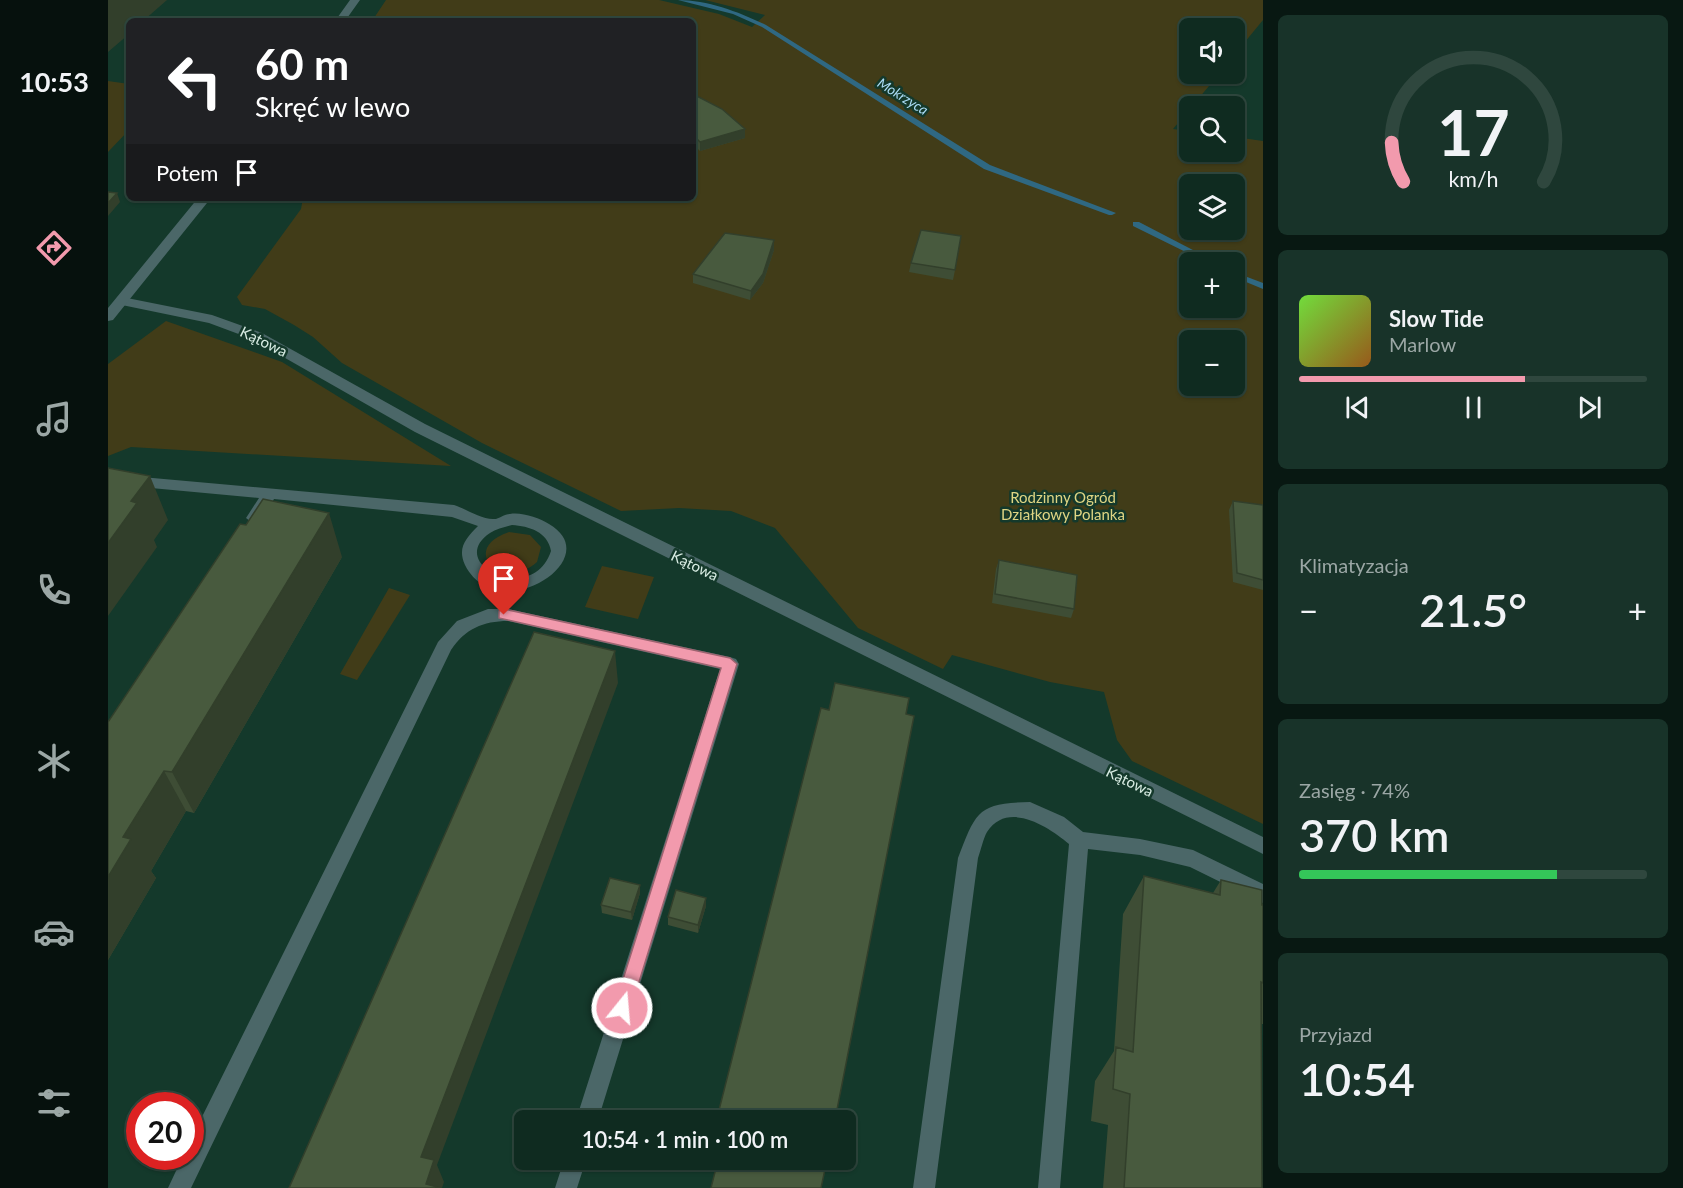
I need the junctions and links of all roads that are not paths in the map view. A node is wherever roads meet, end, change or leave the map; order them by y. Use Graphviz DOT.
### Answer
graph roads {
  1 [pos="355,0"];
  2 [pos="342,18"];
  3 [pos="203,201"];
  4 [pos="122,301"];
  5 [pos="108,316"];
  6 [pos="108,479"];
  7 [pos="270,493"];
  8 [pos="491,525"];
  9 [pos="245,531"];
  10 [pos="1078,840"];
  11 [pos="1263,846"];
  12 [pos="1263,894"];
  13 [pos="590,1110"];
  14 [pos="572,1170"];
  15 [pos="179,1188"];
  16 [pos="566,1188"];
  17 [pos="924,1188"];
  18 [pos="1049,1188"];
  1 -- 2 [label="street"];
  3 -- 4 [label="street"];
  4 -- 5 [label="street"];
  4 -- 11 [label="street, Kątowa"];
  6 -- 7 [label="street"];
  7 -- 8 [label="street"];
  7 -- 9 [label="street"];
  8 -- 8 [label="street"];
  10 -- 12 [label="street"];
  10 -- 17 [label="street"];
  10 -- 18 [label="street"];
  13 -- 15 [label="street"];
  14 -- 16 [label="street"];
}
